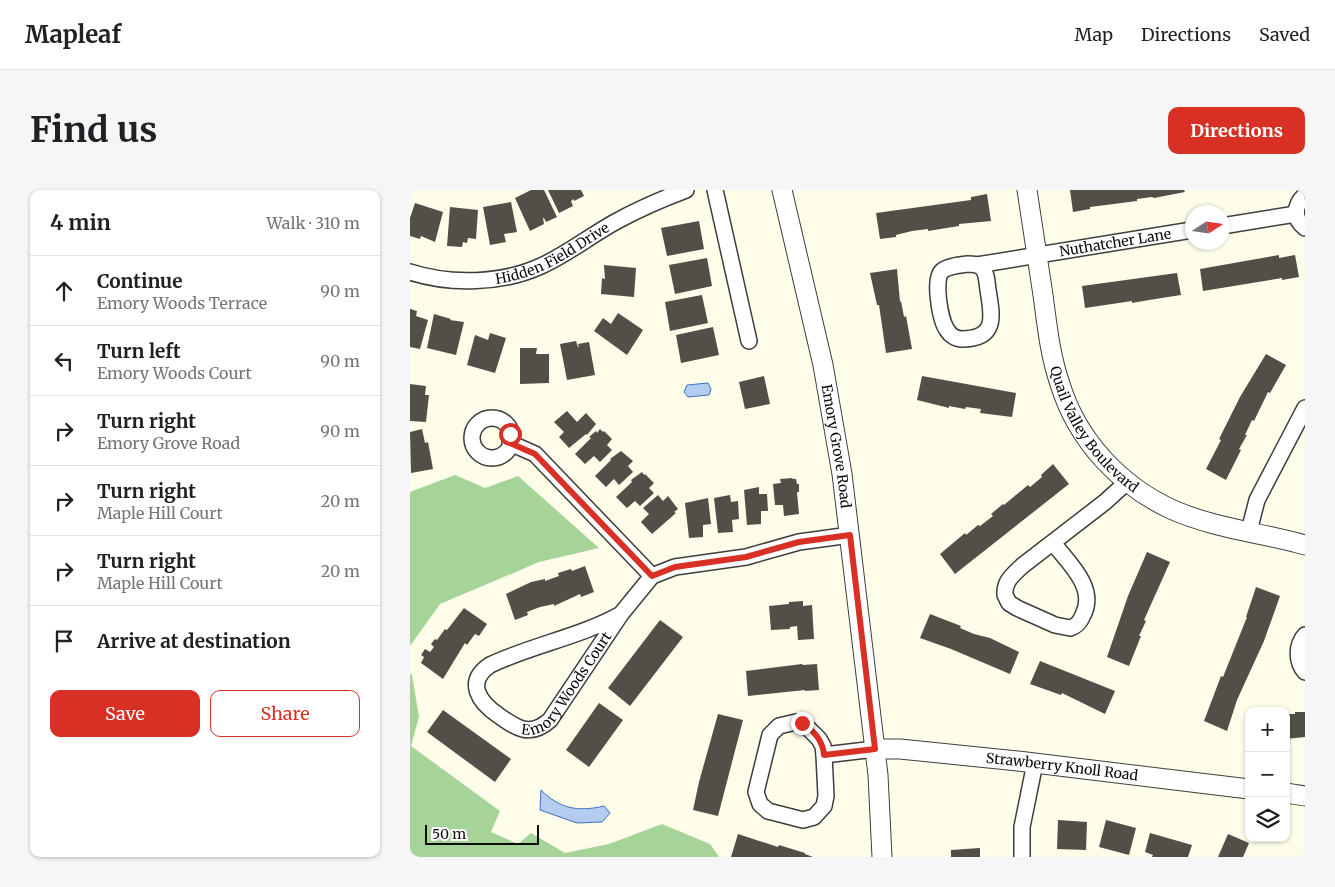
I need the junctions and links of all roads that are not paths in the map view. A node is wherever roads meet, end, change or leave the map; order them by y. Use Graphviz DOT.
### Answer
graph roads {
  1 [pos="686,190"];
  2 [pos="715,190"];
  3 [pos="782,190"];
  4 [pos="1027,190"];
  5 [pos="1305,195"];
  6 [pos="1296,214"];
  7 [pos="1230,225"];
  8 [pos="1305,228"];
  9 [pos="1185,231"];
  10 [pos="1037,254"];
  11 [pos="976,265"];
  12 [pos="410,272"];
  13 [pos="749,341"];
  14 [pos="1305,408"];
  15 [pos="510,443"];
  16 [pos="1127,482"];
  17 [pos="1249,531"];
  18 [pos="850,535"];
  19 [pos="1053,542"];
  20 [pos="1305,545"];
  21 [pos="652,576"];
  22 [pos="621,614"];
  23 [pos="1305,634"];
  24 [pos="1305,672"];
  25 [pos="875,749"];
  26 [pos="824,755"];
  27 [pos="1035,764"];
  28 [pos="1245,789"];
  29 [pos="1290,794"];
  30 [pos="1305,796"];
  31 [pos="882,857"];
  32 [pos="1022,857"];
  1 -- 12 [label="street, Hidden Field Drive"];
  2 -- 13 [label="street"];
  3 -- 18 [label="street, Emory Grove Road"];
  4 -- 10 [label="street, Quail Valley Boulevard"];
  5 -- 6 [label="street"];
  6 -- 7 [label="street"];
  6 -- 8 [label="street"];
  9 -- 10 [label="street, Nuthatcher Lane"];
  10 -- 11 [label="street, Nuthatcher Lane"];
  10 -- 16 [label="street, Quail Valley Boulevard"];
  11 -- 11 [label="street"];
  14 -- 17 [label="street"];
  15 -- 21 [label="street"];
  16 -- 17 [label="street, Quail Valley Boulevard"];
  16 -- 19 [label="street"];
  17 -- 20 [label="street, Quail Valley Boulevard"];
  18 -- 21 [label="street, Emory Woods Court"];
  18 -- 25 [label="street, Emory Grove Road"];
  19 -- 19 [label="street"];
  21 -- 22 [label="street, Emory Woods Court"];
  22 -- 22 [label="street, Emory Woods Court"];
  23 -- 24 [label="street"];
  25 -- 26 [label="street"];
  25 -- 27 [label="street, Strawberry Knoll Road"];
  25 -- 31 [label="street, Emory Grove Road"];
  26 -- 26 [label="street"];
  27 -- 28 [label="street, Strawberry Knoll Road"];
  27 -- 32 [label="street"];
  29 -- 30 [label="street"];
}
